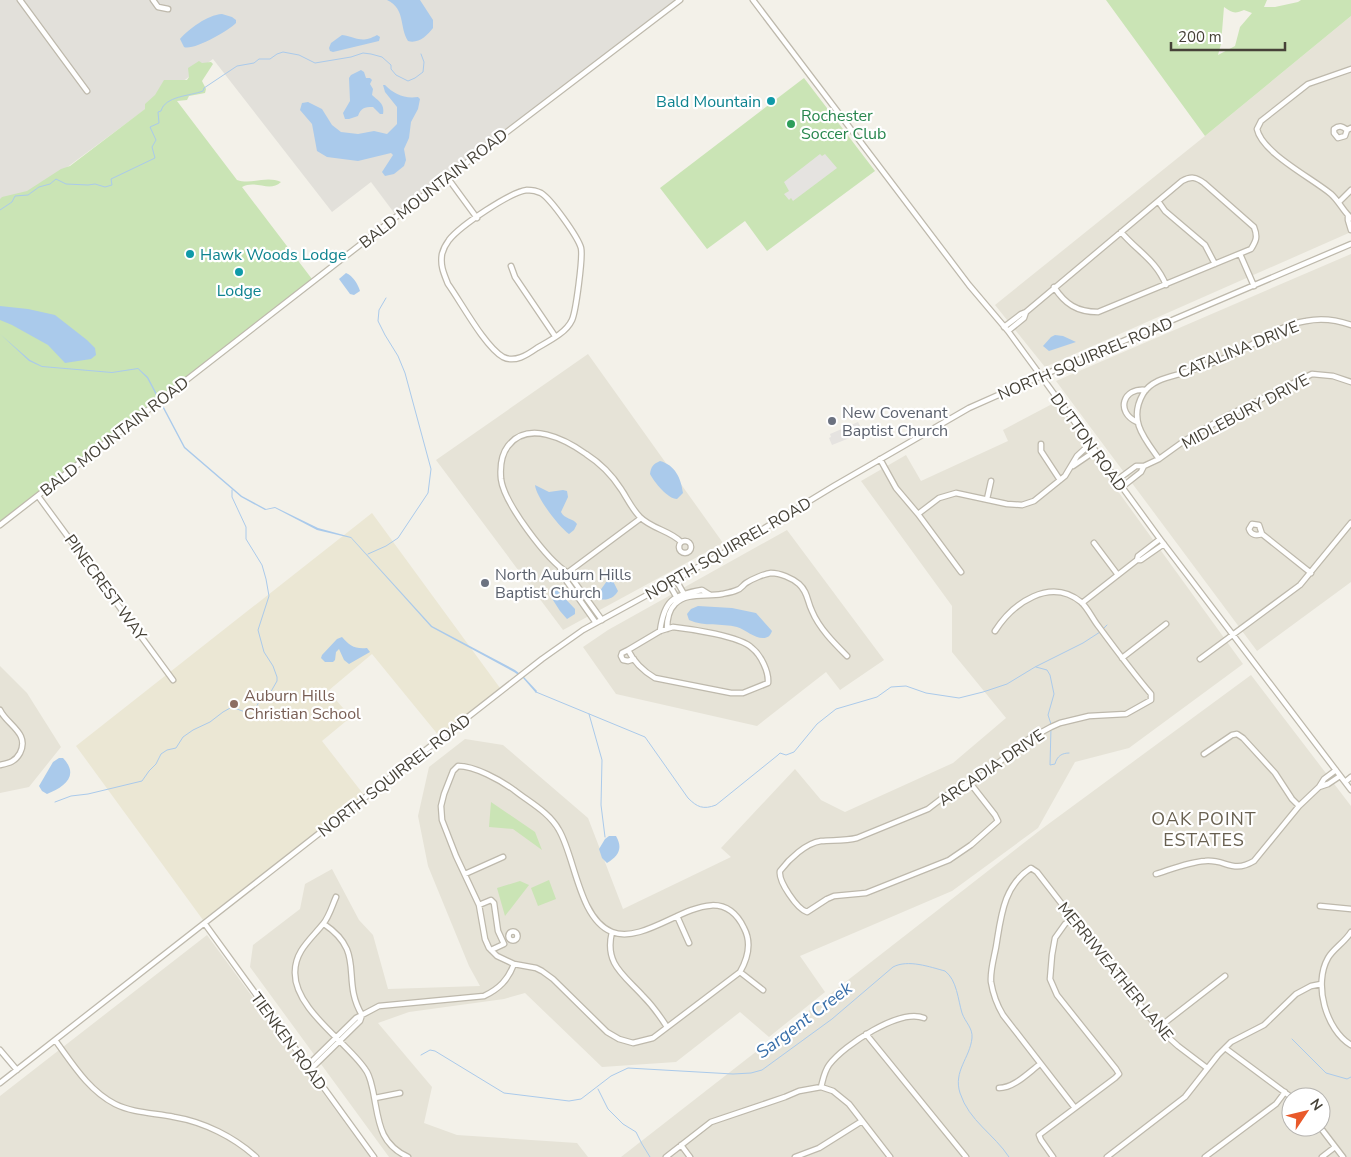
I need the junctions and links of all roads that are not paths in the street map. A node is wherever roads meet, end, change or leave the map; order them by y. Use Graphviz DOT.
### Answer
graph roads {
  1 [pos="20,0"];
  2 [pos="153,0"];
  3 [pos="680,0"];
  4 [pos="753,0"];
  5 [pos="168,9"];
  6 [pos="1351,69"];
  7 [pos="87,91"];
  8 [pos="447,177"];
  9 [pos="1351,190"];
  10 [pos="1158,201"];
  11 [pos="1339,202"];
  12 [pos="1350,216"];
  13 [pos="477,218"];
  14 [pos="1351,230"];
  15 [pos="1121,232"];
  16 [pos="1351,244"];
  17 [pos="1240,254"];
  18 [pos="1215,264"];
  19 [pos="511,266"];
  20 [pos="1166,285"];
  21 [pos="1254,286"];
  22 [pos="1054,288"];
  23 [pos="1351,325"];
  24 [pos="1006,329"];
  25 [pos="555,336"];
  26 [pos="1042,376"];
  27 [pos="1351,382"];
  28 [pos="1146,390"];
  29 [pos="1137,422"];
  30 [pos="1041,444"];
  31 [pos="1090,444"];
  32 [pos="1096,451"];
  33 [pos="1159,458"];
  34 [pos="880,460"];
  35 [pos="1144,466"];
  36 [pos="1071,467"];
  37 [pos="1060,480"];
  38 [pos="1117,480"];
  39 [pos="991,481"];
  40 [pos="1122,487"];
  41 [pos="38,496"];
  42 [pos="987,499"];
  43 [pos="918,514"];
  44 [pos="641,518"];
  45 [pos="1351,523"];
  46 [pos="0,525"];
  47 [pos="1262,534"];
  48 [pos="1160,539"];
  49 [pos="681,542"];
  50 [pos="1094,543"];
  51 [pos="1164,544"];
  52 [pos="1137,560"];
  53 [pos="560,568"];
  54 [pos="568,572"];
  55 [pos="961,572"];
  56 [pos="1311,573"];
  57 [pos="1118,575"];
  58 [pos="563,576"];
  59 [pos="676,580"];
  60 [pos="669,584"];
  61 [pos="584,595"];
  62 [pos="684,595"];
  63 [pos="579,599"];
  64 [pos="678,599"];
  65 [pos="1082,603"];
  66 [pos="602,620"];
  67 [pos="596,623"];
  68 [pos="1166,624"];
  69 [pos="667,629"];
  70 [pos="660,631"];
  71 [pos="995,631"];
  72 [pos="1233,634"];
  73 [pos="628,650"];
  74 [pos="847,656"];
  75 [pos="1122,658"];
  76 [pos="634,659"];
  77 [pos="1200,659"];
  78 [pos="173,680"];
  79 [pos="0,710"];
  80 [pos="1204,754"];
  81 [pos="0,765"];
  82 [pos="1336,770"];
  83 [pos="1340,776"];
  84 [pos="1351,777"];
  85 [pos="1324,779"];
  86 [pos="1345,782"];
  87 [pos="970,783"];
  88 [pos="1328,784"];
  89 [pos="1319,787"];
  90 [pos="1351,790"];
  91 [pos="1299,806"];
  92 [pos="503,857"];
  93 [pos="465,874"];
  94 [pos="1156,874"];
  95 [pos="336,897"];
  96 [pos="479,905"];
  97 [pos="1320,906"];
  98 [pos="1351,909"];
  99 [pos="678,916"];
  100 [pos="1073,918"];
  101 [pos="205,924"];
  102 [pos="324,924"];
  103 [pos="612,932"];
  104 [pos="1351,932"];
  105 [pos="512,940"];
  106 [pos="688,943"];
  107 [pos="504,944"];
  108 [pos="491,950"];
  109 [pos="514,964"];
  110 [pos="740,972"];
  111 [pos="1225,976"];
  112 [pos="1321,984"];
  113 [pos="763,990"];
  114 [pos="362,1015"];
  115 [pos="924,1018"];
  116 [pos="667,1027"];
  117 [pos="1158,1028"];
  118 [pos="866,1034"];
  119 [pos="55,1040"];
  120 [pos="337,1040"];
  121 [pos="1351,1045"];
  122 [pos="1224,1048"];
  123 [pos="0,1050"];
  124 [pos="1040,1064"];
  125 [pos="309,1068"];
  126 [pos="1207,1068"];
  127 [pos="16,1070"];
  128 [pos="0,1083"];
  129 [pos="821,1087"];
  130 [pos="999,1088"];
  131 [pos="1281,1089"];
  132 [pos="400,1093"];
  133 [pos="1281,1097"];
  134 [pos="374,1098"];
  135 [pos="1075,1108"];
  136 [pos="862,1121"];
  137 [pos="1328,1137"];
  138 [pos="681,1145"];
  139 [pos="1336,1147"];
  140 [pos="256,1157"];
  141 [pos="374,1157"];
  142 [pos="408,1157"];
  143 [pos="666,1157"];
  144 [pos="690,1157"];
  145 [pos="795,1157"];
  146 [pos="890,1157"];
  147 [pos="966,1157"];
  148 [pos="1053,1157"];
  149 [pos="1108,1157"];
  150 [pos="1205,1157"];
  151 [pos="1322,1157"];
  152 [pos="1343,1157"];
  1 -- 7 [label="street"];
  2 -- 5 [label="street"];
  3 -- 8 [label="street, BALD MOUNTAIN ROAD"];
  4 -- 24 [label="street, DUTTON ROAD"];
  6 -- 11 [label="street"];
  8 -- 13 [label="street"];
  8 -- 41 [label="street, BALD MOUNTAIN ROAD"];
  9 -- 11 [label="street"];
  10 -- 15 [label="street"];
  10 -- 17 [label="street"];
  10 -- 18 [label="street"];
  11 -- 12 [label="street"];
  12 -- 14 [label="street"];
  13 -- 25 [label="street"];
  13 -- 25 [label="street"];
  15 -- 20 [label="street"];
  15 -- 22 [label="street"];
  16 -- 21 [label="street, NORTH SQUIRREL ROAD"];
  17 -- 18 [label="street"];
  17 -- 21 [label="street"];
  18 -- 20 [label="street"];
  19 -- 25 [label="street"];
  20 -- 22 [label="street"];
  21 -- 26 [label="street, NORTH SQUIRREL ROAD"];
  22 -- 24 [label="street"];
  23 -- 28 [label="street, CATALINA DRIVE"];
  24 -- 26 [label="street, DUTTON ROAD"];
  26 -- 31 [label="street, DUTTON ROAD"];
  26 -- 34 [label="street, NORTH SQUIRREL ROAD"];
  27 -- 33 [label="street, MIDLEBURY DRIVE"];
  28 -- 29 [label="street"];
  28 -- 29 [label="street, CATALINA DRIVE"];
  29 -- 33 [label="street"];
  30 -- 37 [label="street"];
  31 -- 32 [label="street, DUTTON ROAD"];
  31 -- 36 [label="street"];
  32 -- 36 [label="street"];
  32 -- 38 [label="street, DUTTON ROAD"];
  33 -- 35 [label="street, MIDLEBURY DRIVE"];
  34 -- 43 [label="street"];
  34 -- 59 [label="street, NORTH SQUIRREL ROAD"];
  35 -- 38 [label="street, MIDLEBURY DRIVE"];
  35 -- 40 [label="street, MIDLEBURY DRIVE"];
  36 -- 37 [label="street"];
  37 -- 42 [label="street"];
  38 -- 40 [label="street, DUTTON ROAD"];
  39 -- 42 [label="street"];
  40 -- 48 [label="street, DUTTON ROAD"];
  41 -- 46 [label="street, BALD MOUNTAIN ROAD"];
  41 -- 78 [label="street, PINECREST WAY"];
  42 -- 43 [label="street"];
  43 -- 55 [label="street"];
  44 -- 49 [label="street"];
  44 -- 53 [label="street"];
  44 -- 54 [label="street"];
  45 -- 56 [label="street"];
  47 -- 56 [label="street"];
  48 -- 51 [label="street, DUTTON ROAD"];
  48 -- 52 [label="street"];
  50 -- 57 [label="street"];
  51 -- 52 [label="street"];
  51 -- 72 [label="street, DUTTON ROAD"];
  52 -- 57 [label="street"];
  53 -- 54 [label="street"];
  53 -- 58 [label="street"];
  54 -- 58 [label="street"];
  54 -- 61 [label="street"];
  56 -- 72 [label="street"];
  57 -- 65 [label="street"];
  58 -- 63 [label="street"];
  59 -- 60 [label="street, NORTH SQUIRREL ROAD"];
  59 -- 62 [label="street"];
  60 -- 64 [label="street"];
  60 -- 66 [label="street, NORTH SQUIRREL ROAD"];
  61 -- 63 [label="street"];
  61 -- 66 [label="street"];
  62 -- 64 [label="street"];
  62 -- 74 [label="street"];
  63 -- 67 [label="street"];
  64 -- 69 [label="street"];
  64 -- 70 [label="street"];
  65 -- 71 [label="street"];
  65 -- 75 [label="street"];
  66 -- 67 [label="street, NORTH SQUIRREL ROAD"];
  67 -- 101 [label="street, NORTH SQUIRREL ROAD"];
  68 -- 75 [label="street"];
  69 -- 70 [label="street"];
  69 -- 76 [label="street"];
  70 -- 73 [label="street"];
  72 -- 77 [label="street"];
  72 -- 82 [label="street, DUTTON ROAD"];
  73 -- 76 [label="street"];
  73 -- 76 [label="street"];
  75 -- 87 [label="street, ARCADIA DRIVE"];
  79 -- 81 [label="street"];
  80 -- 91 [label="street"];
  82 -- 83 [label="street, DUTTON ROAD"];
  82 -- 85 [label="street"];
  83 -- 86 [label="street, DUTTON ROAD"];
  83 -- 88 [label="street"];
  84 -- 86 [label="street"];
  85 -- 88 [label="street"];
  85 -- 89 [label="street"];
  86 -- 90 [label="street, DUTTON ROAD"];
  87 -- 87 [label="street, ARCADIA DRIVE"];
  88 -- 89 [label="street"];
  89 -- 91 [label="street"];
  91 -- 94 [label="street"];
  92 -- 93 [label="street"];
  93 -- 96 [label="street"];
  93 -- 103 [label="street"];
  95 -- 102 [label="street"];
  96 -- 107 [label="street"];
  96 -- 108 [label="street"];
  97 -- 98 [label="street"];
  99 -- 103 [label="street"];
  99 -- 106 [label="street"];
  99 -- 110 [label="street"];
  100 -- 117 [label="street, MERRIWEATHER LANE"];
  100 -- 124 [label="street, MERRIWEATHER LANE"];
  100 -- 135 [label="street"];
  101 -- 119 [label="street, NORTH SQUIRREL ROAD"];
  101 -- 125 [label="street, TIENKEN ROAD"];
  102 -- 114 [label="street"];
  102 -- 120 [label="street"];
  103 -- 116 [label="street"];
  104 -- 112 [label="street"];
  105 -- 107 [label="street"];
  107 -- 108 [label="street"];
  108 -- 109 [label="street"];
  109 -- 114 [label="street"];
  109 -- 116 [label="street"];
  110 -- 113 [label="street"];
  110 -- 116 [label="street"];
  111 -- 117 [label="street"];
  112 -- 121 [label="street"];
  112 -- 122 [label="street"];
  114 -- 120 [label="street"];
  115 -- 118 [label="street"];
  117 -- 126 [label="street, MERRIWEATHER LANE"];
  118 -- 129 [label="street"];
  118 -- 147 [label="street"];
  119 -- 127 [label="street, NORTH SQUIRREL ROAD"];
  119 -- 140 [label="street"];
  120 -- 125 [label="street"];
  120 -- 134 [label="street"];
  122 -- 126 [label="street"];
  122 -- 131 [label="street"];
  123 -- 127 [label="street"];
  124 -- 130 [label="street"];
  124 -- 135 [label="street"];
  125 -- 141 [label="street, TIENKEN ROAD"];
  126 -- 149 [label="street"];
  127 -- 128 [label="street, NORTH SQUIRREL ROAD"];
  129 -- 136 [label="street"];
  129 -- 138 [label="street"];
  132 -- 134 [label="street"];
  133 -- 150 [label="street"];
  134 -- 142 [label="street"];
  135 -- 148 [label="street"];
  136 -- 145 [label="street"];
  136 -- 146 [label="street"];
  137 -- 139 [label="street"];
  138 -- 143 [label="street"];
  138 -- 144 [label="street"];
  139 -- 151 [label="street"];
  139 -- 152 [label="street"];
}
